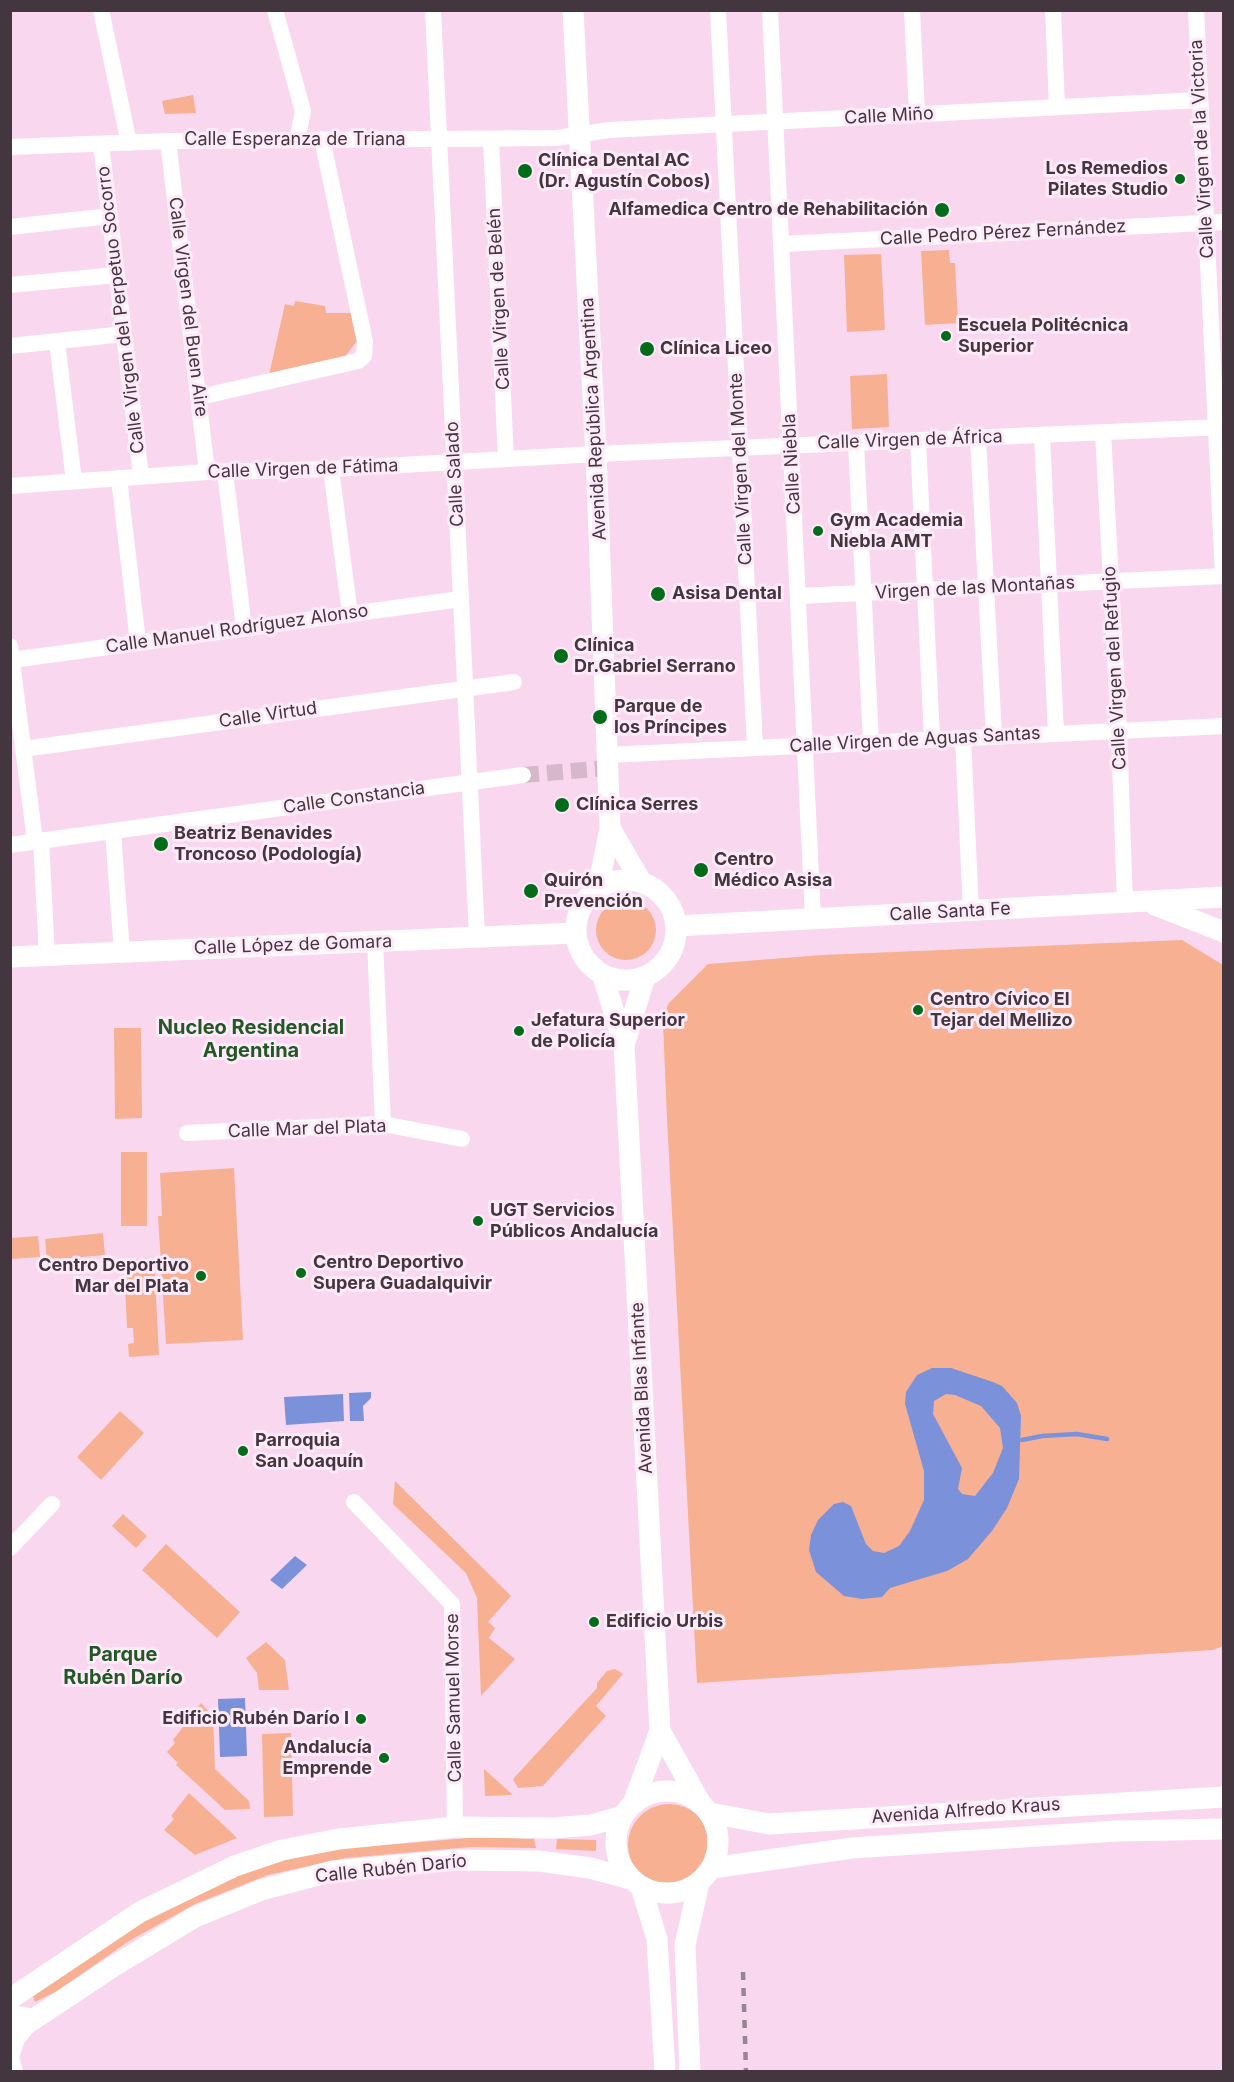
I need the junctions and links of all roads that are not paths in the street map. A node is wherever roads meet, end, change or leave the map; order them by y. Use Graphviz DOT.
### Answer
graph roads {
  1 [pos="101,10"];
  2 [pos="275,10"];
  3 [pos="433,10"];
  4 [pos="573,10"];
  5 [pos="718,10"];
  6 [pos="770,10"];
  7 [pos="912,10"];
  8 [pos="1053,10"];
  9 [pos="1196,10"];
  10 [pos="1199,100"];
  11 [pos="1057,107"];
  12 [pos="917,114"];
  13 [pos="776,121"];
  14 [pos="724,124"];
  15 [pos="579,135"];
  16 [pos="322,139"];
  17 [pos="491,139"];
  18 [pos="439,140"];
  19 [pos="168,141"];
  20 [pos="297,141"];
  21 [pos="129,143"];
  22 [pos="101,144"];
  23 [pos="10,147"];
  24 [pos="110,216"];
  25 [pos="1224,222"];
  26 [pos="1205,223"];
  27 [pos="10,227"];
  28 [pos="782,244"];
  29 [pos="117,275"];
  30 [pos="10,285"];
  31 [pos="124,334"];
  32 [pos="57,342"];
  33 [pos="10,346"];
  34 [pos="1218,369"];
  35 [pos="200,397"];
  36 [pos="1219,427"];
  37 [pos="1103,432"];
  38 [pos="1042,435"];
  39 [pos="978,438"];
  40 [pos="918,440"];
  41 [pos="856,443"];
  42 [pos="791,446"];
  43 [pos="740,448"];
  44 [pos="596,453"];
  45 [pos="506,459"];
  46 [pos="454,462"];
  47 [pos="331,469"];
  48 [pos="207,472"];
  49 [pos="225,472"];
  50 [pos="141,476"];
  51 [pos="119,478"];
  52 [pos="74,481"];
  53 [pos="10,486"];
  54 [pos="1223,576"];
  55 [pos="1111,581"];
  56 [pos="1049,584"];
  57 [pos="986,587"];
  58 [pos="925,590"];
  59 [pos="863,593"];
  60 [pos="798,596"];
  61 [pos="461,598"];
  62 [pos="350,614"];
  63 [pos="244,628"];
  64 [pos="138,642"];
  65 [pos="11,653"];
  66 [pos="514,682"];
  67 [pos="465,688"];
  68 [pos="1224,726"];
  69 [pos="1119,730"];
  70 [pos="1056,733"];
  71 [pos="994,736"];
  72 [pos="963,738"];
  73 [pos="932,739"];
  74 [pos="871,741"];
  75 [pos="805,745"];
  76 [pos="755,747"];
  77 [pos="23,749"];
  78 [pos="607,754"];
  79 [pos="523,776"];
  80 [pos="470,781"];
  81 [pos="610,828"];
  82 [pos="113,833"];
  83 [pos="38,841"];
  84 [pos="10,845"];
  85 [pos="642,883"];
  86 [pos="598,888"];
  87 [pos="1224,897"];
  88 [pos="1149,903"];
  89 [pos="1125,904"];
  90 [pos="971,911"];
  91 [pos="813,918"];
  92 [pos="676,926"];
  93 [pos="1224,932"];
  94 [pos="575,933"];
  95 [pos="477,937"];
  96 [pos="375,941"];
  97 [pos="122,952"];
  98 [pos="47,956"];
  99 [pos="10,957"];
  100 [pos="603,976"];
  101 [pos="645,977"];
  102 [pos="624,1045"];
  103 [pos="383,1124"];
  104 [pos="187,1133"];
  105 [pos="462,1139"];
  106 [pos="354,1502"];
  107 [pos="52,1504"];
  108 [pos="10,1548"];
  109 [pos="660,1731"];
  110 [pos="1224,1797"];
  111 [pos="706,1808"];
  112 [pos="628,1810"];
  113 [pos="455,1827"];
  114 [pos="1224,1829"];
  115 [pos="705,1876"];
  116 [pos="636,1883"];
  117 [pos="10,1999"];
  118 [pos="10,2013"];
  119 [pos="35,2018"];
  120 [pos="10,2035"];
  121 [pos="15,2072"];
  122 [pos="664,2072"];
  123 [pos="690,2072"];
  1 -- 21 [label="street"];
  2 -- 20 [label="street"];
  3 -- 18 [label="street, Calle Salado"];
  4 -- 15 [label="main road, Avenida República Argentina"];
  5 -- 14 [label="street, Calle Virgen del Monte"];
  6 -- 13 [label="street, Calle Niebla"];
  7 -- 12 [label="street"];
  8 -- 11 [label="street"];
  9 -- 10 [label="street, Calle Virgen de la Victoria"];
  10 -- 11 [label="street, Calle Miño"];
  10 -- 26 [label="street, Calle Virgen de la Victoria"];
  11 -- 12 [label="street, Calle Miño"];
  12 -- 13 [label="street, Calle Miño"];
  13 -- 14 [label="street, Calle Miño"];
  13 -- 28 [label="street, Calle Niebla"];
  14 -- 15 [label="street, Calle Miño"];
  14 -- 43 [label="street, Calle Virgen del Monte"];
  15 -- 17 [label="street, Calle Esperanza de Triana"];
  15 -- 44 [label="main road, Avenida República Argentina"];
  16 -- 18 [label="street, Calle Esperanza de Triana"];
  16 -- 20 [label="street, Calle Esperanza de Triana"];
  16 -- 35 [label="street"];
  17 -- 18 [label="street, Calle Esperanza de Triana"];
  17 -- 45 [label="street, Calle Virgen de Belén"];
  18 -- 46 [label="street, Calle Salado"];
  19 -- 20 [label="street, Calle Esperanza de Triana"];
  19 -- 21 [label="street, Calle Esperanza de Triana"];
  19 -- 35 [label="street, Calle Virgen del Buen Aire"];
  21 -- 22 [label="street, Calle Esperanza de Triana"];
  22 -- 23 [label="street, Calle Esperanza de Triana"];
  22 -- 24 [label="street, Calle Virgen del Perpetuo Socorro"];
  24 -- 27 [label="street"];
  24 -- 29 [label="street, Calle Virgen del Perpetuo Socorro"];
  25 -- 26 [label="street, Calle Pedro Pérez Fernández"];
  26 -- 28 [label="street, Calle Pedro Pérez Fernández"];
  26 -- 34 [label="street, Calle Virgen de la Victoria"];
  28 -- 42 [label="street, Calle Niebla"];
  29 -- 30 [label="street"];
  29 -- 31 [label="street, Calle Virgen del Perpetuo Socorro"];
  31 -- 32 [label="street"];
  31 -- 50 [label="street, Calle Virgen del Perpetuo Socorro"];
  32 -- 33 [label="street"];
  32 -- 52 [label="street"];
  34 -- 36 [label="street, Calle Virgen de la Victoria"];
  35 -- 48 [label="street, Calle Virgen del Buen Aire"];
  36 -- 37 [label="street, Calle Virgen de África"];
  36 -- 54 [label="street, Calle Virgen de la Victoria"];
  37 -- 38 [label="street, Calle Virgen de África"];
  37 -- 55 [label="street, Calle Virgen del Refugio"];
  38 -- 39 [label="street, Calle Virgen de África"];
  38 -- 56 [label="street"];
  39 -- 40 [label="street, Calle Virgen de África"];
  39 -- 57 [label="street"];
  40 -- 41 [label="street, Calle Virgen de África"];
  40 -- 58 [label="street"];
  41 -- 42 [label="street, Calle Virgen de África"];
  41 -- 59 [label="street"];
  42 -- 43 [label="street, Calle Virgen de África"];
  42 -- 60 [label="street, Calle Niebla"];
  43 -- 44 [label="street, Calle Virgen de África"];
  43 -- 76 [label="street, Calle Virgen del Monte"];
  44 -- 45 [label="street, Calle Virgen de Fátima"];
  44 -- 78 [label="main road, Avenida República Argentina"];
  45 -- 46 [label="street, Calle Virgen de Fátima"];
  46 -- 47 [label="street, Calle Virgen de Fátima"];
  46 -- 61 [label="street, Calle Salado"];
  47 -- 49 [label="street, Calle Virgen de Fátima"];
  47 -- 62 [label="street"];
  48 -- 49 [label="street, Calle Virgen de Fátima"];
  48 -- 50 [label="street, Calle Virgen de Fátima"];
  49 -- 63 [label="street"];
  50 -- 51 [label="street, Calle Virgen de Fátima"];
  51 -- 52 [label="street, Calle Virgen de Fátima"];
  51 -- 64 [label="street"];
  52 -- 53 [label="street, Calle Virgen de Fátima"];
  54 -- 55 [label="street, Virgen de las Montañas"];
  55 -- 56 [label="street, Virgen de las Montañas"];
  55 -- 69 [label="street, Calle Virgen del Refugio"];
  56 -- 57 [label="street, Virgen de las Montañas"];
  56 -- 70 [label="street"];
  57 -- 58 [label="street, Virgen de las Montañas"];
  57 -- 71 [label="street"];
  58 -- 59 [label="street, Virgen de las Montañas"];
  58 -- 73 [label="street"];
  59 -- 60 [label="street, Virgen de las Montañas"];
  59 -- 74 [label="street"];
  60 -- 75 [label="street, Calle Niebla"];
  61 -- 62 [label="street, Calle Manuel Rodríguez Alonso"];
  61 -- 67 [label="street, Calle Salado"];
  62 -- 63 [label="street, Calle Manuel Rodríguez Alonso"];
  63 -- 64 [label="street, Calle Manuel Rodríguez Alonso"];
  64 -- 65 [label="street, Calle Manuel Rodríguez Alonso"];
  65 -- 77 [label="street"];
  66 -- 67 [label="street, Calle Virtud"];
  67 -- 77 [label="street, Calle Virtud"];
  67 -- 80 [label="street, Calle Salado"];
  68 -- 69 [label="street, Calle Virgen de Aguas Santas"];
  69 -- 70 [label="street, Calle Virgen de Aguas Santas"];
  69 -- 89 [label="street, Calle Virgen del Refugio"];
  70 -- 71 [label="street, Calle Virgen de Aguas Santas"];
  71 -- 72 [label="street, Calle Virgen de Aguas Santas"];
  72 -- 73 [label="street, Calle Virgen de Aguas Santas"];
  72 -- 90 [label="street"];
  73 -- 74 [label="street, Calle Virgen de Aguas Santas"];
  74 -- 75 [label="street, Calle Virgen de Aguas Santas"];
  75 -- 76 [label="street, Calle Virgen de Aguas Santas"];
  75 -- 91 [label="street, Calle Niebla"];
  76 -- 78 [label="street, Calle Virgen de Aguas Santas"];
  77 -- 83 [label="street"];
  78 -- 81 [label="main road, Avenida República Argentina"];
  79 -- 80 [label="street, Calle Constancia"];
  80 -- 82 [label="street, Calle Constancia"];
  80 -- 95 [label="street, Calle Salado"];
  81 -- 85 [label="main road, Avenida República Argentina"];
  81 -- 86 [label="main road, Avenida República Argentina"];
  82 -- 83 [label="street, Calle Constancia"];
  82 -- 97 [label="street"];
  83 -- 84 [label="street, Calle Constancia"];
  83 -- 98 [label="street"];
  85 -- 86 [label="main road"];
  85 -- 92 [label="main road"];
  86 -- 94 [label="main road"];
  87 -- 88 [label="main road, Calle Santa Fe"];
  88 -- 89 [label="main road, Calle Santa Fe"];
  88 -- 93 [label="main road"];
  89 -- 90 [label="main road, Calle Santa Fe"];
  90 -- 91 [label="main road, Calle Santa Fe"];
  91 -- 92 [label="main road, Calle Santa Fe"];
  92 -- 101 [label="main road"];
  94 -- 95 [label="main road, Calle López de Gomara"];
  94 -- 100 [label="main road"];
  95 -- 96 [label="main road, Calle López de Gomara"];
  96 -- 97 [label="main road, Calle López de Gomara"];
  96 -- 103 [label="street"];
  97 -- 98 [label="main road, Calle López de Gomara"];
  98 -- 99 [label="main road, Calle López de Gomara"];
  100 -- 101 [label="main road"];
  100 -- 102 [label="main road, Avenida Blas Infante"];
  101 -- 102 [label="main road, Avenida Blas Infante"];
  102 -- 109 [label="main road, Avenida Blas Infante"];
  103 -- 104 [label="street, Calle Mar del Plata"];
  103 -- 105 [label="street, Calle Mar del Plata"];
  106 -- 113 [label="street, Calle Samuel Morse"];
  107 -- 108 [label="street"];
  109 -- 111 [label="main road"];
  109 -- 112 [label="main road"];
  110 -- 111 [label="main road, Avenida Alfredo Kraus"];
  111 -- 112 [label="main road"];
  111 -- 115 [label="main road"];
  112 -- 113 [label="main road, Calle Rubén Darío"];
  112 -- 116 [label="main road"];
  113 -- 117 [label="main road, Calle Rubén Darío"];
  114 -- 115 [label="main road, Avenida Alfredo Kraus"];
  115 -- 116 [label="main road"];
  115 -- 123 [label="main road"];
  116 -- 119 [label="main road, Calle Rubén Darío"];
  116 -- 122 [label="main road"];
  118 -- 119 [label="street"];
  119 -- 120 [label="main road, Calle Rubén Darío"];
  119 -- 121 [label="street"];
}
